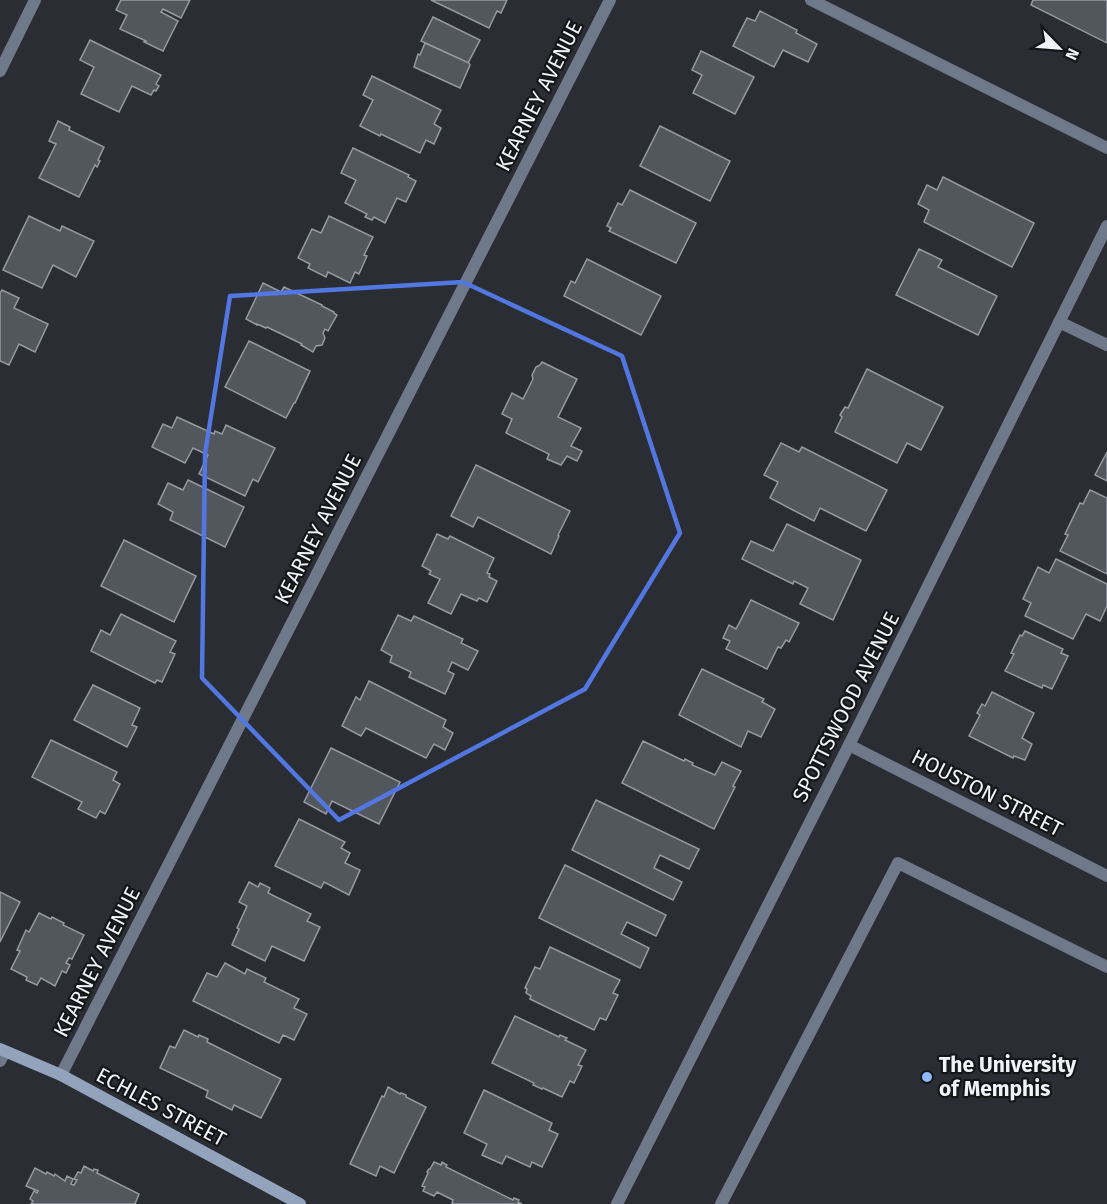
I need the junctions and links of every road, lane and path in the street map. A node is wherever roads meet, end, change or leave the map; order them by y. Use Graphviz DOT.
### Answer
graph roads {
  1 [pos="35,0"];
  2 [pos="610,0"];
  3 [pos="812,0"];
  4 [pos="0,71"];
  5 [pos="1107,148"];
  6 [pos="1107,226"];
  7 [pos="1059,322"];
  8 [pos="1107,345"];
  9 [pos="849,746"];
  10 [pos="1107,876"];
  11 [pos="1107,968"];
  12 [pos="2,1054"];
  13 [pos="61,1075"];
  14 [pos="300,1204"];
  15 [pos="617,1204"];
  16 [pos="721,1204"];
  1 -- 4 [label="street"];
  2 -- 13 [label="street, KEARNEY AVENUE"];
  3 -- 5 [label="street"];
  6 -- 7 [label="street, SPOTTSWOOD AVENUE"];
  7 -- 8 [label="street"];
  7 -- 9 [label="street, SPOTTSWOOD AVENUE"];
  9 -- 10 [label="street, HOUSTON STREET"];
  9 -- 15 [label="street, SPOTTSWOOD AVENUE"];
  11 -- 16 [label="street"];
  12 -- 13 [label="street, ECHLES STREET"];
  13 -- 14 [label="street, ECHLES STREET"];
}
